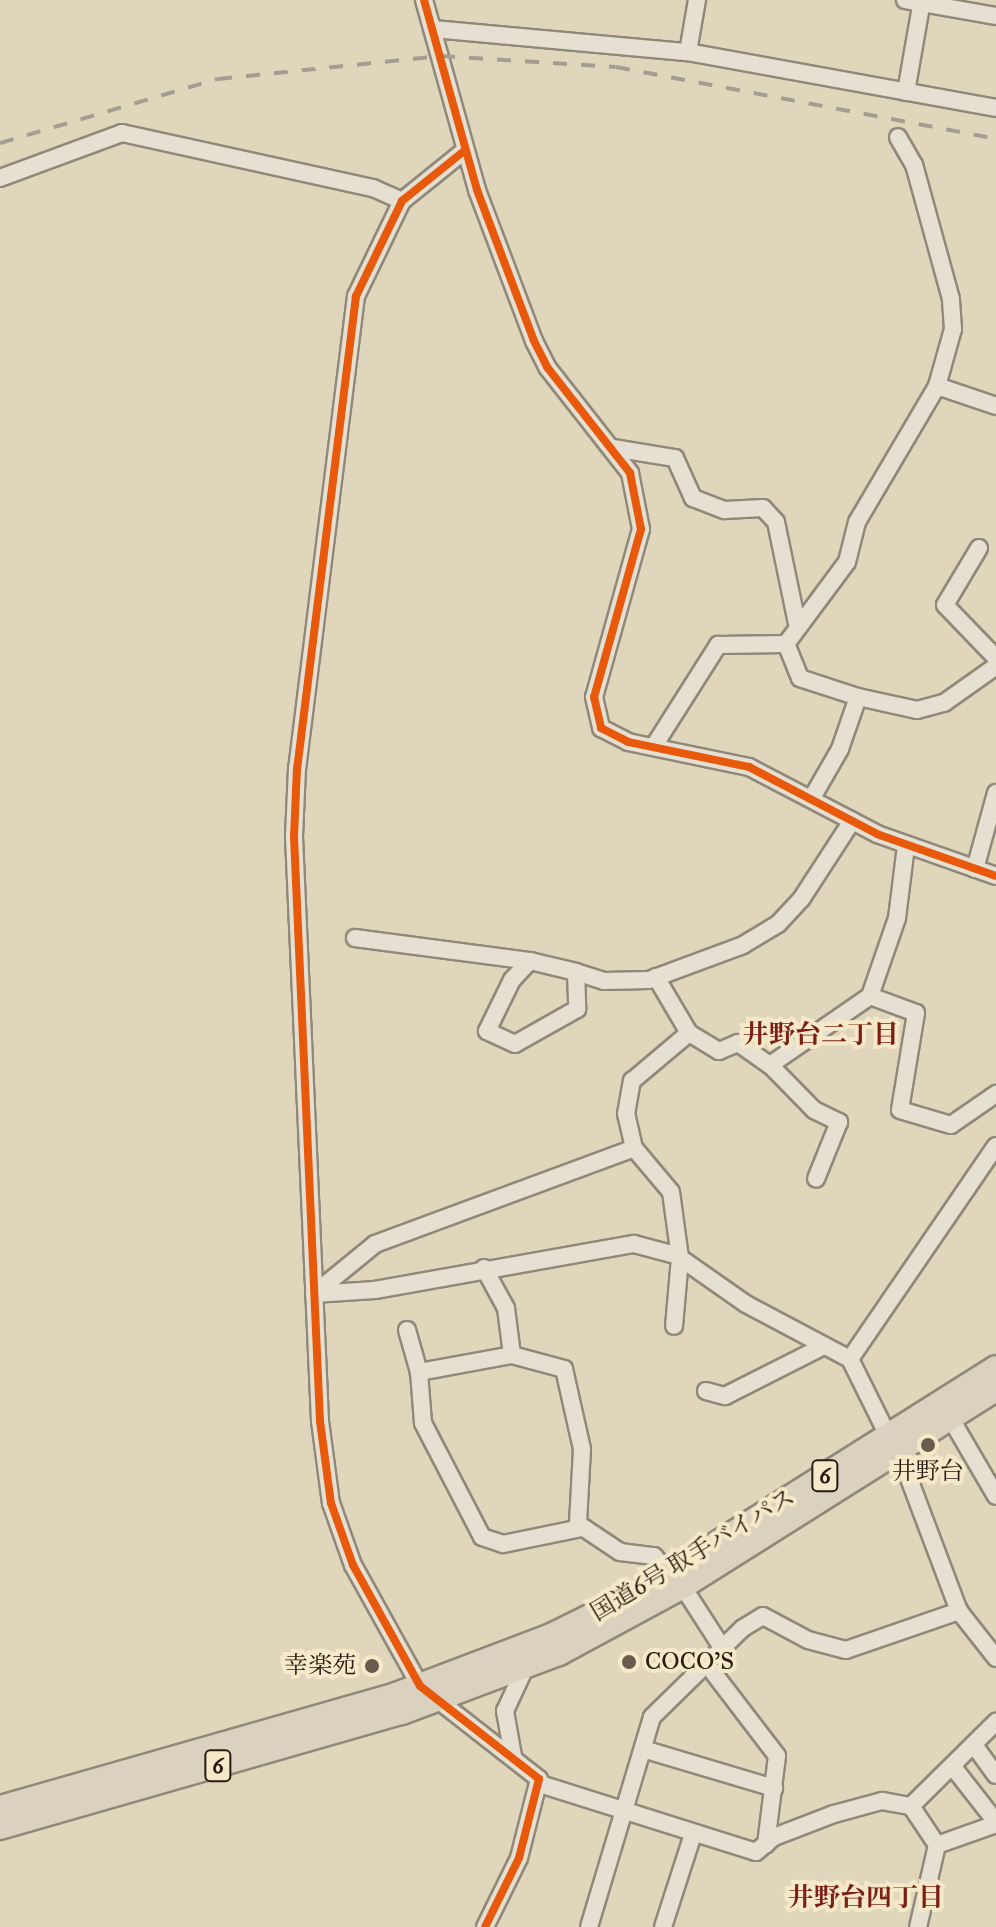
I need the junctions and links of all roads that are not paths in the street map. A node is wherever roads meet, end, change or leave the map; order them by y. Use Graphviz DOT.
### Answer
graph roads {
  1 [pos="424,0"];
  2 [pos="697,0"];
  3 [pos="905,0"];
  4 [pos="922,2"];
  5 [pos="996,16"];
  6 [pos="433,29"];
  7 [pos="688,52"];
  8 [pos="906,92"];
  9 [pos="996,108"];
  10 [pos="898,137"];
  11 [pos="464,151"];
  12 [pos="0,178"];
  13 [pos="402,201"];
  14 [pos="937,386"];
  15 [pos="996,406"];
  16 [pos="613,448"];
  17 [pos="979,548"];
  18 [pos="797,623"];
  19 [pos="786,644"];
  20 [pos="996,658"];
  21 [pos="996,666"];
  22 [pos="858,697"];
  23 [pos="654,746"];
  24 [pos="996,793"];
  25 [pos="813,796"];
  26 [pos="852,821"];
  27 [pos="906,846"];
  28 [pos="975,869"];
  29 [pos="996,876"];
  30 [pos="355,938"];
  31 [pos="530,961"];
  32 [pos="576,972"];
  33 [pos="656,977"];
  34 [pos="870,996"];
  35 [pos="689,1033"];
  36 [pos="770,1065"];
  37 [pos="996,1094"];
  38 [pos="996,1146"];
  39 [pos="634,1148"];
  40 [pos="816,1179"];
  41 [pos="680,1258"];
  42 [pos="484,1268"];
  43 [pos="314,1294"];
  44 [pos="674,1326"];
  45 [pos="407,1330"];
  46 [pos="824,1346"];
  47 [pos="512,1355"];
  48 [pos="850,1359"];
  49 [pos="996,1367"];
  50 [pos="419,1372"];
  51 [pos="996,1390"];
  52 [pos="706,1391"];
  53 [pos="951,1419"];
  54 [pos="891,1446"];
  55 [pos="996,1496"];
  56 [pos="581,1528"];
  57 [pos="676,1580"];
  58 [pos="959,1611"];
  59 [pos="723,1649"];
  60 [pos="996,1658"];
  61 [pos="709,1667"];
  62 [pos="525,1668"];
  63 [pos="428,1694"];
  64 [pos="996,1722"];
  65 [pos="974,1745"];
  66 [pos="643,1749"];
  67 [pos="513,1757"];
  68 [pos="953,1767"];
  69 [pos="996,1775"];
  70 [pos="540,1784"];
  71 [pos="774,1788"];
  72 [pos="911,1806"];
  73 [pos="0,1807"];
  74 [pos="625,1812"];
  75 [pos="996,1823"];
  76 [pos="0,1828"];
  77 [pos="693,1834"];
  78 [pos="766,1844"];
  79 [pos="937,1845"];
  80 [pos="485,1927"];
  81 [pos="589,1927"];
  82 [pos="663,1927"];
  83 [pos="918,1927"];
  1 -- 6 [label="street"];
  2 -- 7 [label="street"];
  3 -- 4 [label="street"];
  4 -- 5 [label="street"];
  4 -- 8 [label="street"];
  6 -- 7 [label="street"];
  6 -- 11 [label="street"];
  7 -- 8 [label="street"];
  8 -- 9 [label="street"];
  10 -- 14 [label="street"];
  11 -- 13 [label="street"];
  11 -- 16 [label="street"];
  12 -- 13 [label="street"];
  13 -- 43 [label="street"];
  14 -- 15 [label="street"];
  14 -- 18 [label="street"];
  16 -- 18 [label="street"];
  16 -- 23 [label="street"];
  17 -- 20 [label="street"];
  18 -- 19 [label="street"];
  19 -- 22 [label="street"];
  19 -- 23 [label="street"];
  21 -- 22 [label="street"];
  22 -- 25 [label="street"];
  23 -- 25 [label="street"];
  24 -- 28 [label="street"];
  25 -- 26 [label="street"];
  26 -- 27 [label="street"];
  26 -- 33 [label="street"];
  27 -- 28 [label="street"];
  27 -- 34 [label="street"];
  28 -- 29 [label="street"];
  30 -- 31 [label="street"];
  31 -- 32 [label="street"];
  31 -- 32 [label="street"];
  32 -- 33 [label="street"];
  33 -- 35 [label="street"];
  34 -- 36 [label="street"];
  34 -- 37 [label="street"];
  35 -- 36 [label="street"];
  35 -- 39 [label="street"];
  36 -- 40 [label="street"];
  38 -- 48 [label="street"];
  39 -- 41 [label="street"];
  39 -- 43 [label="street"];
  41 -- 42 [label="street"];
  41 -- 44 [label="street"];
  41 -- 46 [label="street"];
  42 -- 43 [label="street"];
  42 -- 47 [label="street"];
  43 -- 63 [label="street"];
  45 -- 50 [label="street"];
  46 -- 48 [label="street"];
  46 -- 52 [label="street"];
  47 -- 50 [label="street"];
  47 -- 56 [label="street"];
  48 -- 54 [label="street"];
  49 -- 54 [label="highway, 国道6号 取手バイパス / 6"];
  50 -- 56 [label="street"];
  51 -- 53 [label="highway, 国道6号 取手バイパス / 6"];
  53 -- 54 [label="highway, 国道6号 取手バイパス / 6"];
  53 -- 55 [label="street"];
  54 -- 57 [label="highway, 国道6号 取手バイパス / 6"];
  54 -- 58 [label="street"];
  56 -- 57 [label="street"];
  57 -- 59 [label="street"];
  57 -- 62 [label="highway, 国道6号 取手バイパス / 6"];
  57 -- 63 [label="highway, 国道6号 取手バイパス / 6"];
  58 -- 59 [label="street"];
  58 -- 60 [label="street"];
  59 -- 61 [label="street"];
  61 -- 66 [label="street"];
  61 -- 71 [label="street"];
  62 -- 63 [label="highway, 国道6号 取手バイパス / 6"];
  62 -- 67 [label="street"];
  63 -- 67 [label="street"];
  63 -- 73 [label="highway, 国道6号 取手バイパス / 6"];
  63 -- 76 [label="highway, 国道6号 取手バイパス / 6"];
  64 -- 65 [label="street"];
  65 -- 68 [label="street"];
  65 -- 69 [label="street"];
  66 -- 71 [label="street"];
  66 -- 74 [label="street"];
  67 -- 70 [label="street"];
  68 -- 72 [label="street"];
  68 -- 75 [label="street"];
  70 -- 74 [label="street"];
  70 -- 80 [label="street"];
  71 -- 78 [label="street"];
  72 -- 78 [label="street"];
  72 -- 79 [label="street"];
  74 -- 77 [label="street"];
  74 -- 81 [label="street"];
  75 -- 79 [label="street"];
  77 -- 78 [label="street"];
  77 -- 82 [label="street"];
  79 -- 83 [label="street"];
}
